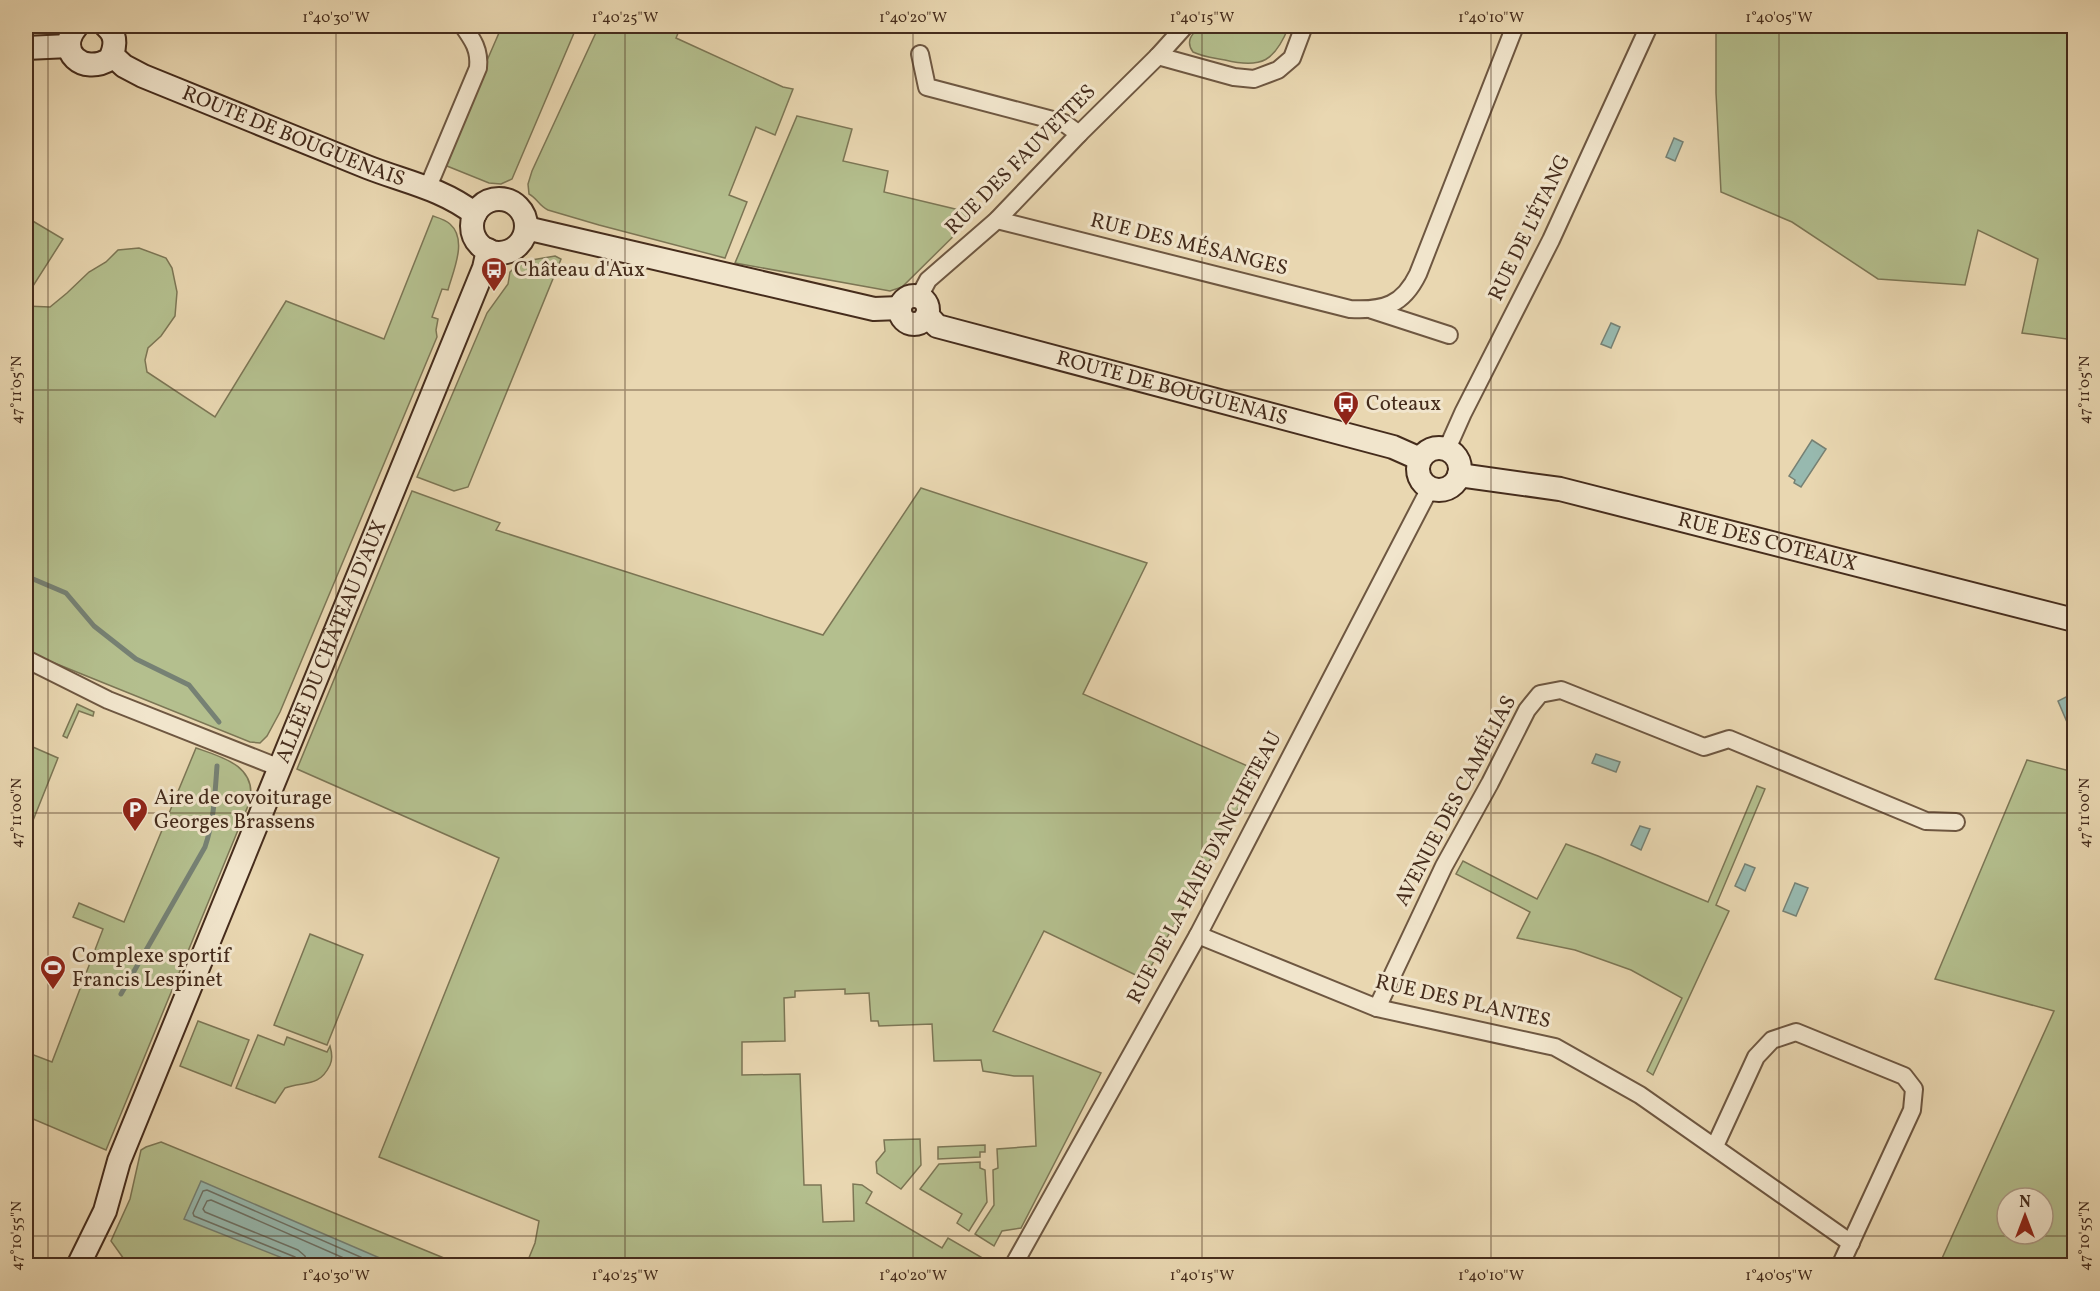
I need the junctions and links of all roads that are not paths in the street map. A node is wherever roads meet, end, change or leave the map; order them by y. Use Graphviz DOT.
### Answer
graph roads {
  1 [pos="106,26"];
  2 [pos="463,26"];
  3 [pos="1185,26"];
  4 [pos="1304,26"];
  5 [pos="1515,26"];
  6 [pos="1649,26"];
  7 [pos="73,36"];
  8 [pos="26,48"];
  9 [pos="921,54"];
  10 [pos="112,55"];
  11 [pos="1158,56"];
  12 [pos="1079,134"];
  13 [pos="429,187"];
  14 [pos="475,214"];
  15 [pos="997,220"];
  16 [pos="526,228"];
  17 [pos="488,250"];
  18 [pos="916,307"];
  19 [pos="1372,310"];
  20 [pos="1449,335"];
  21 [pos="1447,449"];
  22 [pos="1420,459"];
  23 [pos="1459,475"];
  24 [pos="1430,488"];
  25 [pos="2074,620"];
  26 [pos="26,659"];
  27 [pos="280,768"];
  28 [pos="1956,822"];
  29 [pos="1198,935"];
  30 [pos="1377,1008"];
  31 [pos="1715,1146"];
  32 [pos="1851,1243"];
  33 [pos="78,1266"];
  34 [pos="1013,1266"];
  35 [pos="1840,1266"];
  1 -- 10 [label="street"];
  2 -- 13 [label="street"];
  3 -- 11 [label="street, RUE DES FAUVETTES"];
  4 -- 11 [label="street"];
  5 -- 19 [label="street, RUE DES MÉSANGES"];
  6 -- 21 [label="street, RUE DE L'ÉTANG"];
  7 -- 8 [label="street"];
  7 -- 10 [label="street"];
  9 -- 12 [label="street"];
  10 -- 13 [label="street, ROUTE DE BOUGUENAIS"];
  11 -- 12 [label="street, RUE DES FAUVETTES"];
  12 -- 15 [label="street, RUE DES FAUVETTES"];
  13 -- 14 [label="street, ROUTE DE BOUGUENAIS"];
  14 -- 16 [label="street"];
  14 -- 17 [label="street"];
  15 -- 18 [label="street, RUE DES FAUVETTES"];
  15 -- 19 [label="street, RUE DES MÉSANGES"];
  16 -- 17 [label="street"];
  16 -- 18 [label="street"];
  17 -- 27 [label="street, ALLÉE DU CHÂTEAU D'AUX"];
  18 -- 22 [label="street, ROUTE DE BOUGUENAIS"];
  19 -- 20 [label="street, RUE DES MÉSANGES"];
  21 -- 22 [label="street"];
  21 -- 23 [label="street"];
  22 -- 24 [label="street"];
  23 -- 24 [label="street"];
  23 -- 25 [label="street, RUE DES COTEAUX"];
  24 -- 29 [label="street, RUE DE LA HAIE D'ANCHETEAU"];
  26 -- 27 [label="street"];
  27 -- 33 [label="street, ALLÉE DU CHÂTEAU D'AUX"];
  28 -- 30 [label="street, AVENUE DES CAMÉLIAS"];
  29 -- 30 [label="street, RUE DES PLANTES"];
  29 -- 34 [label="street, RUE DE LA HAIE D'ANCHETEAU"];
  30 -- 31 [label="street, RUE DES PLANTES"];
  31 -- 32 [label="street, RUE DES PLANTES"];
  31 -- 32 [label="street"];
  32 -- 35 [label="street"];
}
